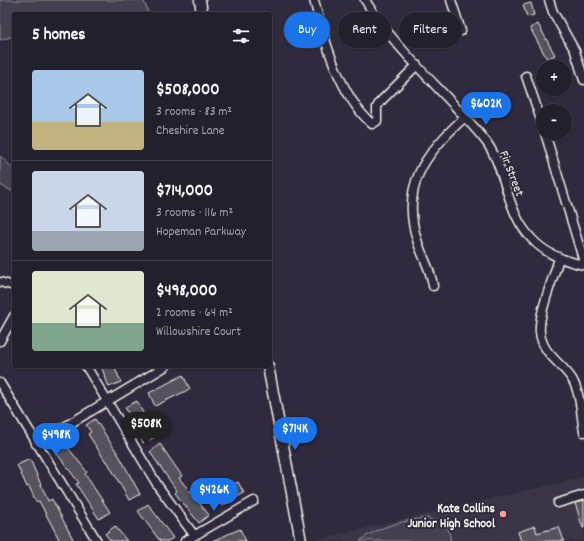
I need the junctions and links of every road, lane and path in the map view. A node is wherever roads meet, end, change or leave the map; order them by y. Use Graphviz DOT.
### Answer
graph roads {
  1 [pos="200,0"];
  2 [pos="314,0"];
  3 [pos="366,0"];
  4 [pos="451,0"];
  5 [pos="549,0"];
  6 [pos="202,12"];
  7 [pos="455,12"];
  8 [pos="417,65"];
  9 [pos="526,76"];
  10 [pos="584,80"];
  11 [pos="536,105"];
  12 [pos="465,117"];
  13 [pos="547,140"];
  14 [pos="559,258"];
  15 [pos="584,263"];
  16 [pos="0,282"];
  17 [pos="12,285"];
  18 [pos="433,286"];
  19 [pos="12,320"];
  20 [pos="0,341"];
  21 [pos="87,368"];
  22 [pos="163,368"];
  23 [pos="268,368"];
  24 [pos="0,383"];
  25 [pos="108,402"];
  26 [pos="584,432"];
  27 [pos="36,444"];
  28 [pos="584,494"];
  29 [pos="254,501"];
  30 [pos="558,503"];
  31 [pos="194,535"];
  32 [pos="97,541"];
  33 [pos="186,541"];
  34 [pos="301,541"];
  1 -- 6 [label="main road"];
  2 -- 8 [label="street"];
  3 -- 8 [label="street, Fir Street"];
  4 -- 7 [label="street"];
  5 -- 10 [label="street"];
  8 -- 12 [label="street, Fir Street"];
  9 -- 11 [label="street"];
  12 -- 14 [label="street, Fir Street"];
  12 -- 18 [label="street"];
  13 -- 15 [label="street"];
  14 -- 15 [label="street, Fir Street"];
  14 -- 26 [label="street"];
  16 -- 17 [label="street"];
  19 -- 20 [label="street"];
  21 -- 25 [label="street"];
  22 -- 25 [label="street"];
  23 -- 34 [label="main road"];
  24 -- 27 [label="street"];
  25 -- 27 [label="street"];
  25 -- 31 [label="street"];
  27 -- 32 [label="street"];
  28 -- 30 [label="street"];
  29 -- 31 [label="street"];
  31 -- 33 [label="street"];
}
